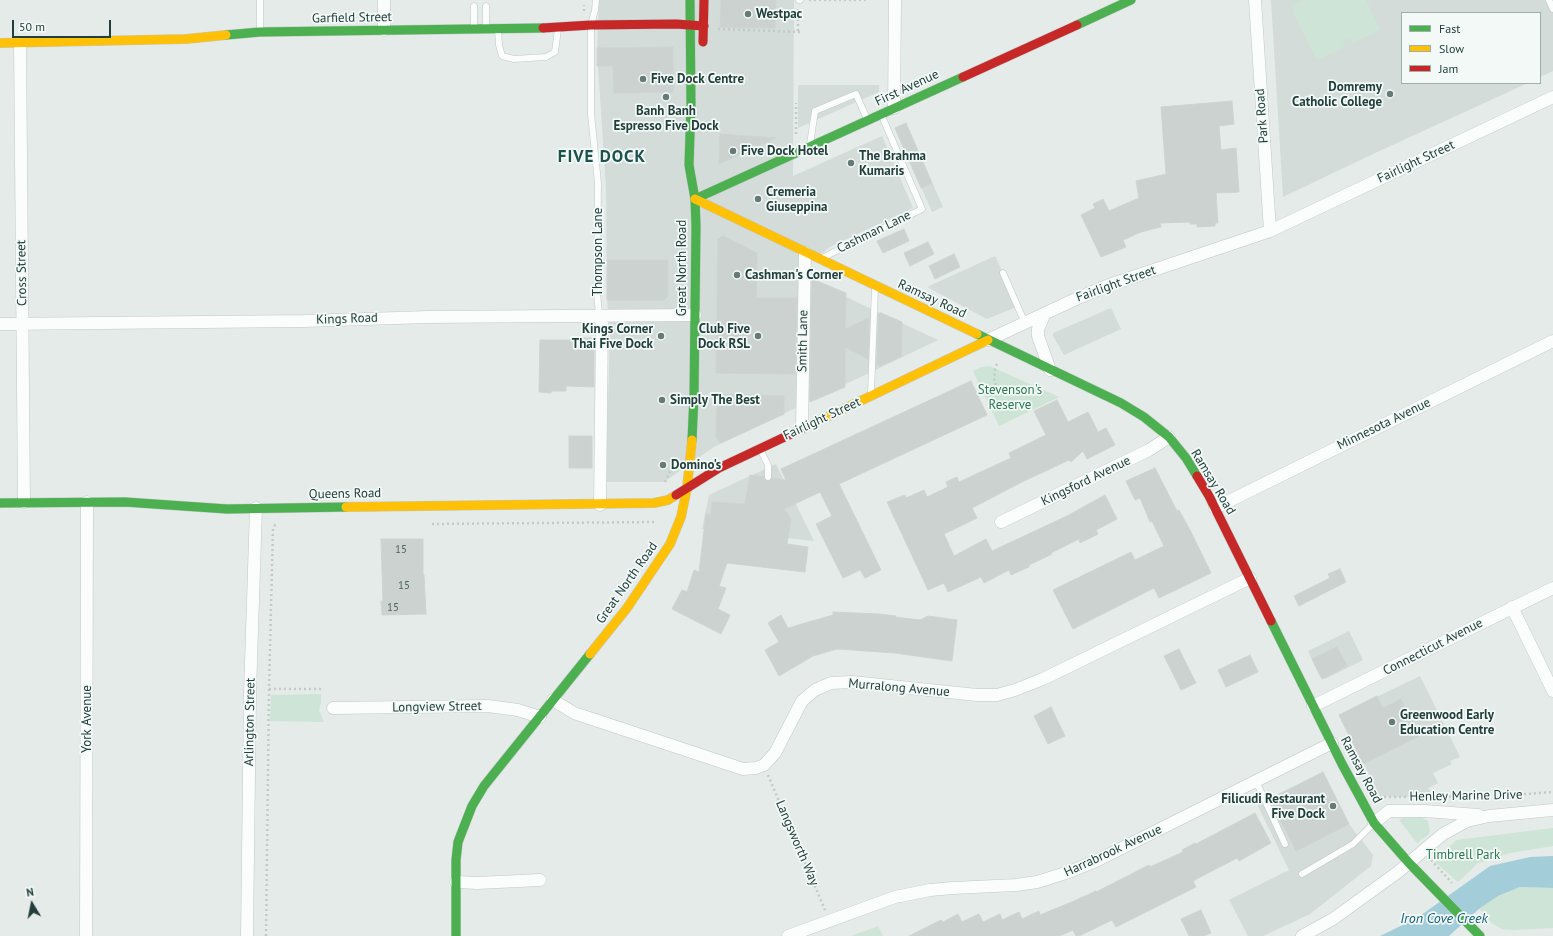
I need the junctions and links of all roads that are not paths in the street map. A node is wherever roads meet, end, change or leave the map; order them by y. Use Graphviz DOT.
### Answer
graph roads {
  1 [pos="260,0"];
  2 [pos="384,0"];
  3 [pos="596,0"];
  4 [pos="690,0"];
  5 [pos="704,0"];
  6 [pos="895,0"];
  7 [pos="1131,0"];
  8 [pos="1255,0"];
  9 [pos="1549,0"];
  10 [pos="474,6"];
  11 [pos="486,6"];
  12 [pos="1553,9"];
  13 [pos="591,25"];
  14 [pos="692,25"];
  15 [pos="704,26"];
  16 [pos="559,28"];
  17 [pos="474,29"];
  18 [pos="486,29"];
  19 [pos="498,29"];
  20 [pos="384,30"];
  21 [pos="260,32"];
  22 [pos="0,43"];
  23 [pos="20,43"];
  24 [pos="702,55"];
  25 [pos="1553,97"];
  26 [pos="894,108"];
  27 [pos="881,114"];
  28 [pos="868,120"];
  29 [pos="810,146"];
  30 [pos="700,171"];
  31 [pos="694,199"];
  32 [pos="1270,231"];
  33 [pos="806,253"];
  34 [pos="818,259"];
  35 [pos="1003,273"];
  36 [pos="875,286"];
  37 [pos="1045,313"];
  38 [pos="599,315"];
  39 [pos="695,315"];
  40 [pos="1025,323"];
  41 [pos="0,324"];
  42 [pos="22,324"];
  43 [pos="988,340"];
  44 [pos="1553,341"];
  45 [pos="1050,370"];
  46 [pos="871,396"];
  47 [pos="802,428"];
  48 [pos="1168,437"];
  49 [pos="760,448"];
  50 [pos="768,477"];
  51 [pos="687,488"];
  52 [pos="24,502"];
  53 [pos="87,502"];
  54 [pos="0,503"];
  55 [pos="600,505"];
  56 [pos="256,508"];
  57 [pos="1215,508"];
  58 [pos="1002,522"];
  59 [pos="1250,578"];
  60 [pos="1553,588"];
  61 [pos="1512,607"];
  62 [pos="1553,691"];
  63 [pos="553,700"];
  64 [pos="1313,706"];
  65 [pos="334,708"];
  66 [pos="540,717"];
  67 [pos="1332,743"];
  68 [pos="1256,781"];
  69 [pos="1553,810"];
  70 [pos="1489,816"];
  71 [pos="1374,823"];
  72 [pos="1285,844"];
  73 [pos="1409,863"];
  74 [pos="1302,874"];
  75 [pos="540,880"];
  76 [pos="456,882"];
  77 [pos="86,936"];
  78 [pos="246,936"];
  79 [pos="456,936"];
  80 [pos="788,936"];
  81 [pos="1302,936"];
  82 [pos="1480,936"];
  1 -- 21 [label="lane"];
  2 -- 20 [label="street"];
  3 -- 13 [label="lane, Thompson Lane"];
  4 -- 14 [label="main road, Great North Road"];
  5 -- 15 [label="main road"];
  6 -- 26 [label="street"];
  7 -- 26 [label="main road, First Avenue"];
  8 -- 32 [label="street, Park Road"];
  9 -- 12 [label="lane"];
  10 -- 17 [label="lane"];
  11 -- 18 [label="lane"];
  13 -- 14 [label="main road, Garfield Street"];
  13 -- 16 [label="main road, Garfield Street"];
  13 -- 38 [label="lane, Thompson Lane"];
  14 -- 15 [label="main road, Garfield Street"];
  14 -- 31 [label="main road, Great North Road"];
  15 -- 24 [label="main road"];
  16 -- 19 [label="main road, Garfield Street"];
  16 -- 19 [label="lane"];
  17 -- 18 [label="main road, Garfield Street"];
  17 -- 20 [label="main road, Garfield Street"];
  18 -- 19 [label="main road, Garfield Street"];
  20 -- 21 [label="main road, Garfield Street"];
  21 -- 23 [label="main road, Garfield Street"];
  22 -- 23 [label="main road, Garfield Street"];
  23 -- 42 [label="street, Cross Street"];
  25 -- 32 [label="street, Fairlight Street"];
  26 -- 27 [label="main road, First Avenue"];
  27 -- 28 [label="main road, First Avenue"];
  27 -- 34 [label="lane, Cashman Lane"];
  28 -- 29 [label="main road, First Avenue"];
  28 -- 29 [label="lane"];
  29 -- 31 [label="main road, First Avenue"];
  30 -- 31 [label="main road, Great North Road"];
  31 -- 33 [label="main road, Ramsay Road"];
  31 -- 39 [label="main road, Great North Road"];
  32 -- 37 [label="street, Fairlight Street"];
  33 -- 34 [label="main road, Ramsay Road"];
  33 -- 47 [label="street, Smith Lane"];
  34 -- 36 [label="main road, Ramsay Road"];
  35 -- 40 [label="lane"];
  36 -- 43 [label="main road, Ramsay Road"];
  36 -- 46 [label="lane"];
  37 -- 40 [label="street, Fairlight Street"];
  37 -- 45 [label="street"];
  38 -- 39 [label="street, Kings Road"];
  38 -- 42 [label="street, Kings Road"];
  38 -- 55 [label="street, Thompson Lane"];
  39 -- 51 [label="main road, Great North Road"];
  40 -- 43 [label="street, Fairlight Street"];
  41 -- 42 [label="street, Kings Road"];
  42 -- 52 [label="street, Cross Street"];
  43 -- 45 [label="main road, Ramsay Road"];
  43 -- 46 [label="main road, Fairlight Street"];
  44 -- 57 [label="street, Minnesota Avenue"];
  45 -- 48 [label="main road, Ramsay Road"];
  46 -- 47 [label="main road, Fairlight Street"];
  47 -- 49 [label="main road, Fairlight Street"];
  48 -- 57 [label="main road, Ramsay Road"];
  48 -- 58 [label="street, Kingsford Avenue"];
  49 -- 50 [label="lane"];
  49 -- 51 [label="main road, Fairlight Street"];
  51 -- 55 [label="main road, Queens Road"];
  51 -- 63 [label="main road, Great North Road"];
  52 -- 53 [label="main road, Queens Road"];
  52 -- 54 [label="main road, Queens Road"];
  53 -- 56 [label="main road, Queens Road"];
  53 -- 77 [label="street, York Avenue"];
  55 -- 56 [label="main road, Queens Road"];
  56 -- 78 [label="street, Arlington Street"];
  57 -- 59 [label="main road, Ramsay Road"];
  59 -- 63 [label="street, Murralong Avenue"];
  59 -- 64 [label="main road, Ramsay Road"];
  60 -- 61 [label="street, Connecticut Avenue"];
  61 -- 62 [label="street"];
  61 -- 64 [label="street, Connecticut Avenue"];
  63 -- 66 [label="main road, Great North Road"];
  64 -- 67 [label="main road, Ramsay Road"];
  65 -- 66 [label="street, Longview Street"];
  66 -- 76 [label="main road, Great North Road"];
  67 -- 68 [label="street, Harrabrook Avenue"];
  67 -- 71 [label="main road, Ramsay Road"];
  68 -- 72 [label="lane"];
  68 -- 80 [label="street, Harrabrook Avenue"];
  69 -- 70 [label="street, Henley Marine Drive"];
  70 -- 71 [label="street, Henley Marine Drive"];
  70 -- 73 [label="street, Henley Marine Drive"];
  71 -- 73 [label="main road, Ramsay Road"];
  71 -- 74 [label="lane"];
  73 -- 81 [label="street, Henley Marine Drive"];
  73 -- 82 [label="main road, Ramsay Road"];
  75 -- 76 [label="street"];
  76 -- 79 [label="main road, Great North Road"];
}
